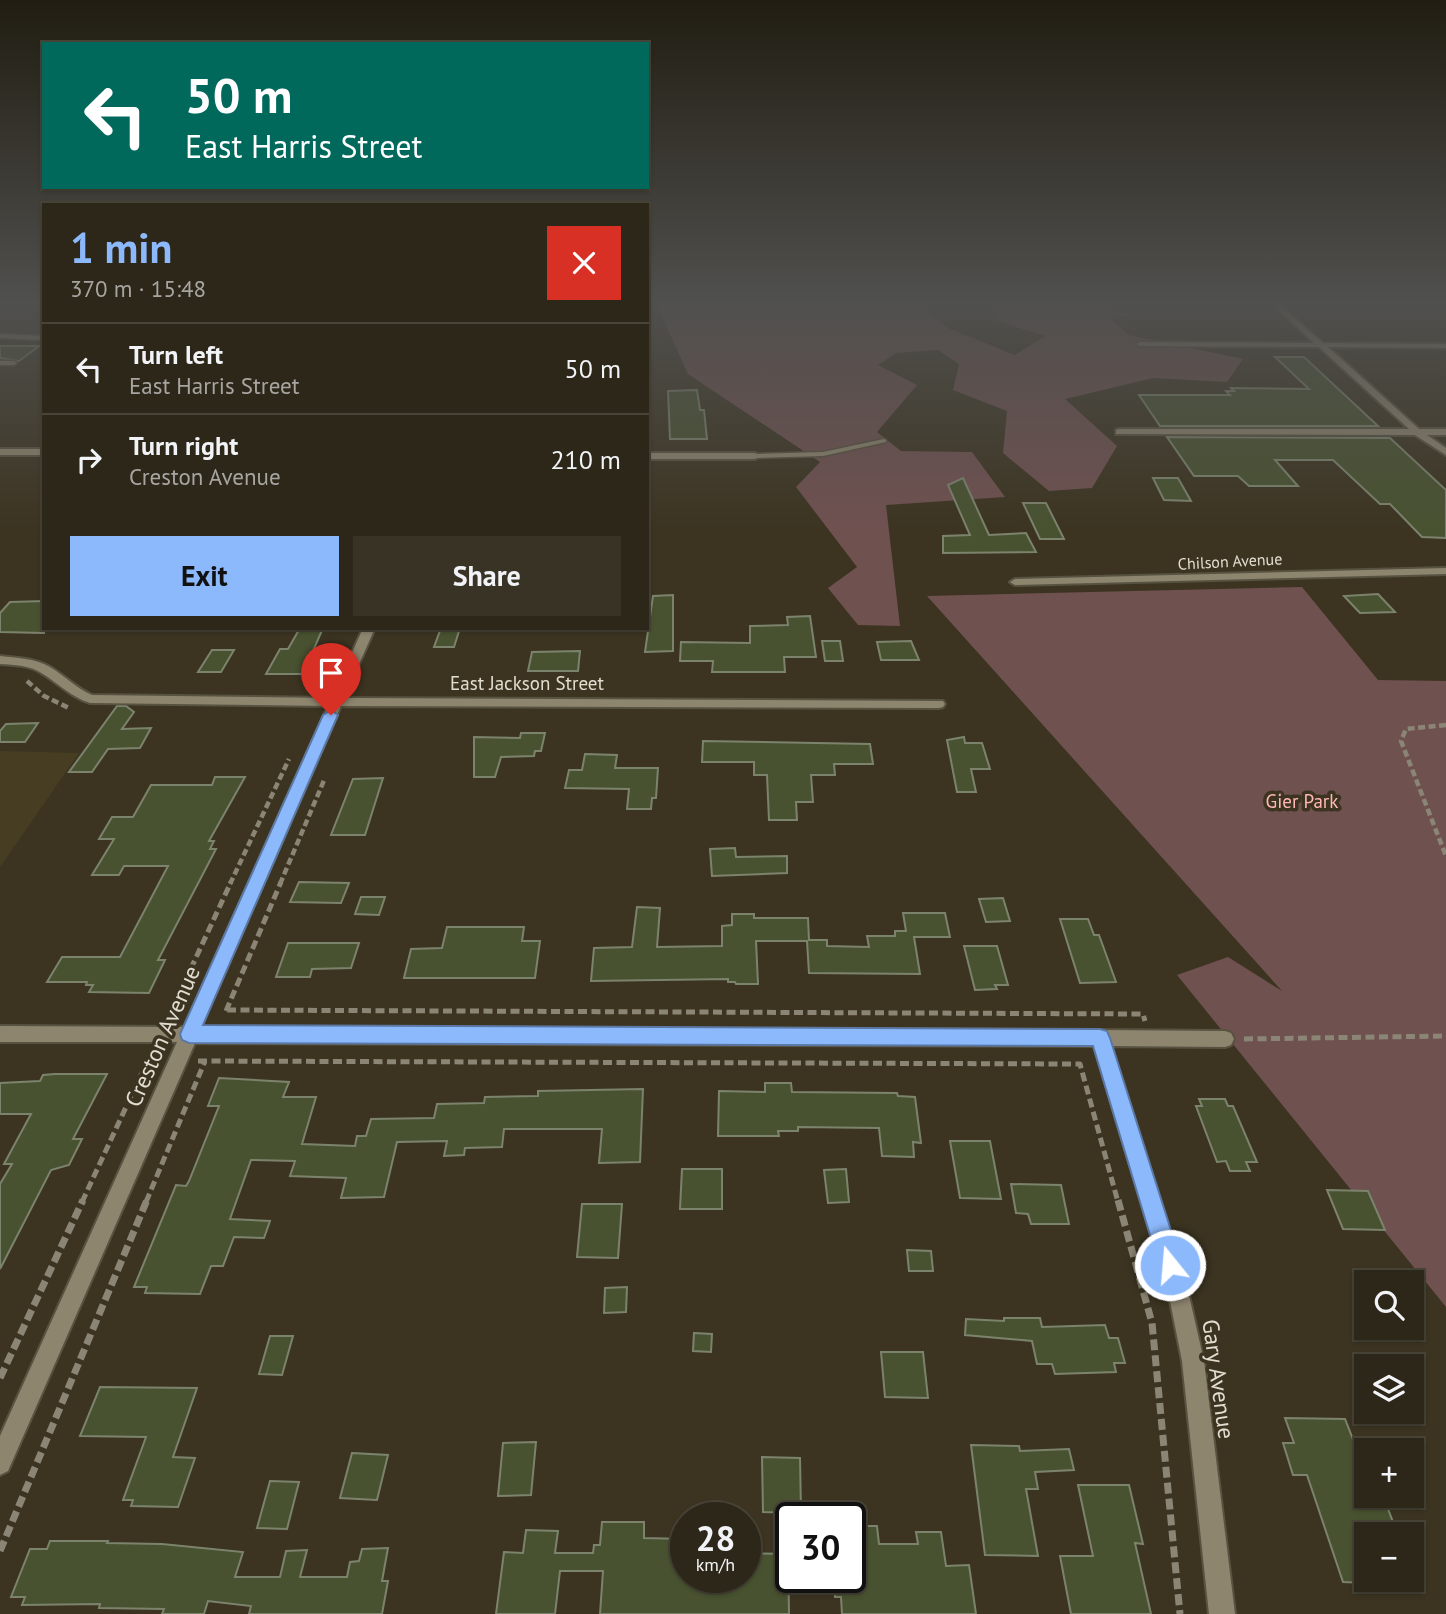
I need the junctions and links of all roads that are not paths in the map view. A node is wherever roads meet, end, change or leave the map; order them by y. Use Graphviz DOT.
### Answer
graph roads {
  1 [pos="1361,380"];
  2 [pos="1119,432"];
  3 [pos="1418,432"];
  4 [pos="1446,432"];
  5 [pos="884,441"];
  6 [pos="0,452"];
  7 [pos="42,452"];
  8 [pos="1446,452"];
  9 [pos="649,456"];
  10 [pos="755,456"];
  11 [pos="1446,571"];
  12 [pos="1015,582"];
  13 [pos="368,630"];
  14 [pos="0,660"];
  15 [pos="337,701"];
  16 [pos="939,704"];
  17 [pos="0,1034"];
  18 [pos="189,1034"];
  19 [pos="1100,1038"];
  20 [pos="1225,1039"];
  21 [pos="0,1463"];
  22 [pos="1222,1614"];
  1 -- 3 [label="street"];
  2 -- 3 [label="street"];
  3 -- 4 [label="street"];
  3 -- 8 [label="street"];
  5 -- 10 [label="lane"];
  6 -- 7 [label="street"];
  9 -- 10 [label="street"];
  11 -- 12 [label="street, Chilson Avenue"];
  13 -- 15 [label="street, Creston Avenue"];
  14 -- 15 [label="street, East Jackson Street"];
  15 -- 16 [label="street, East Jackson Street"];
  15 -- 18 [label="street, Creston Avenue"];
  17 -- 18 [label="street"];
  18 -- 19 [label="street"];
  18 -- 21 [label="street, Creston Avenue"];
  19 -- 20 [label="street"];
  19 -- 22 [label="street, Gary Avenue"];
}
